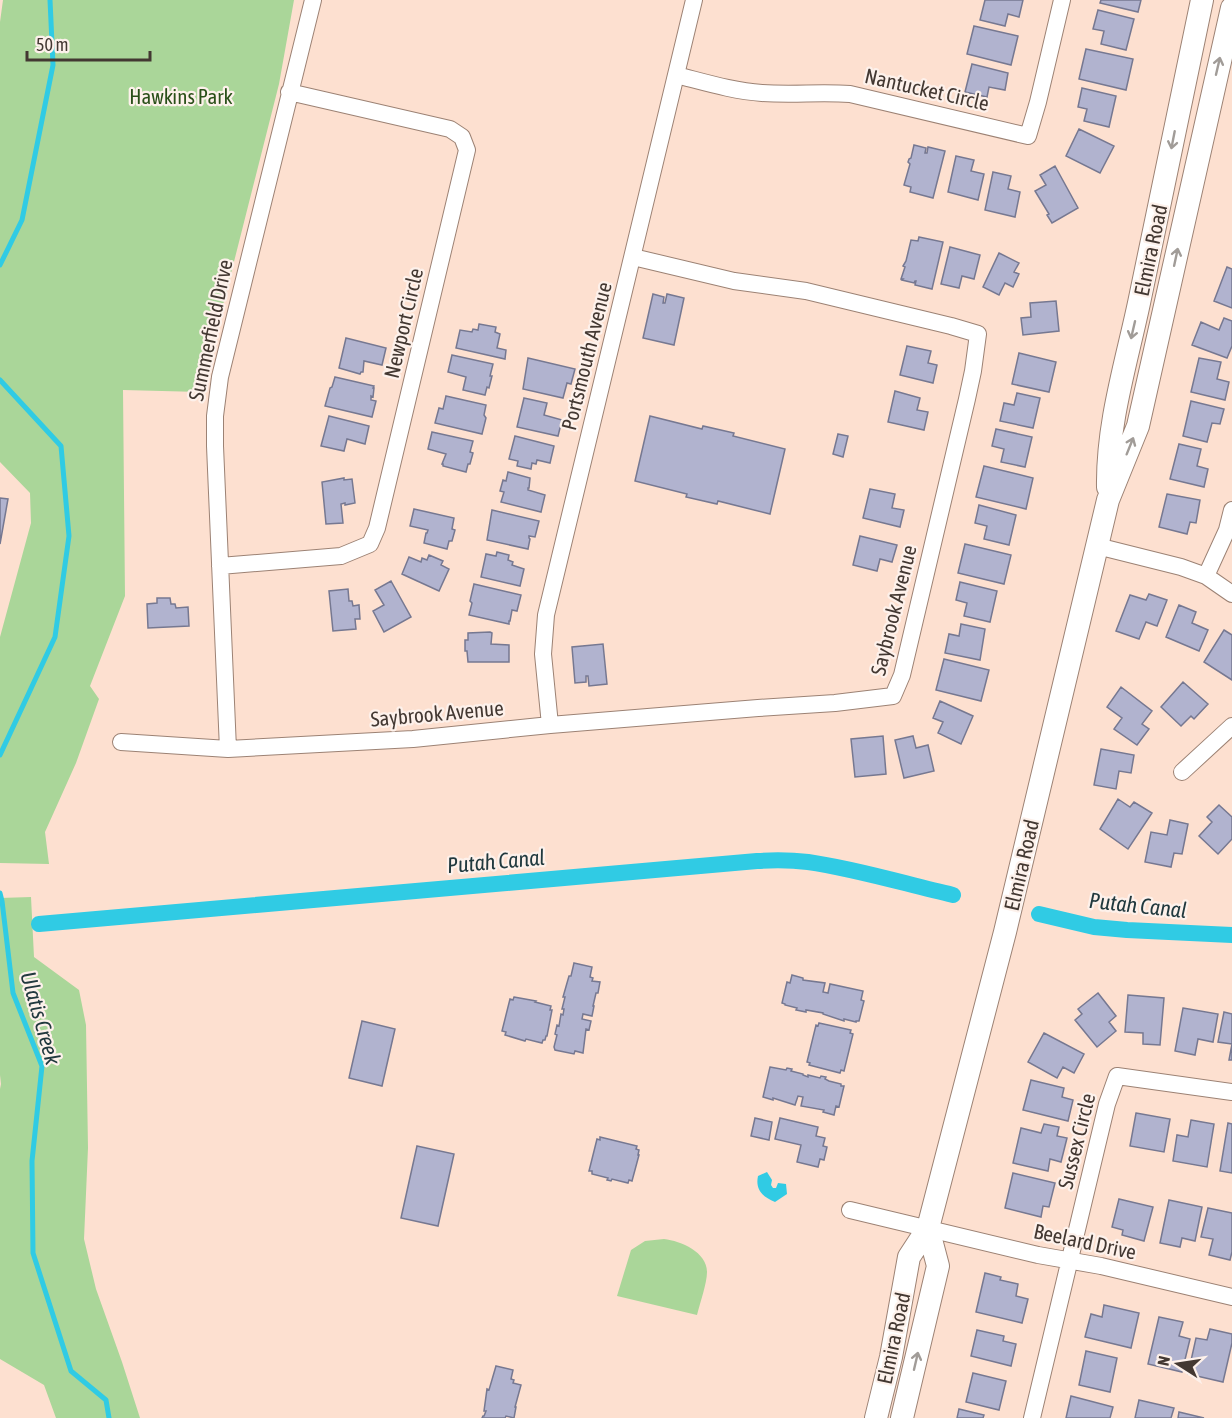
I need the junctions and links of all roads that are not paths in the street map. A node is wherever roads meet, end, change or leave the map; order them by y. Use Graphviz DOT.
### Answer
graph roads {
  1 [pos="313,0"];
  2 [pos="694,0"];
  3 [pos="1062,0"];
  4 [pos="1202,0"];
  5 [pos="1232,8"];
  6 [pos="676,75"];
  7 [pos="290,92"];
  8 [pos="633,256"];
  9 [pos="1108,500"];
  10 [pos="1232,510"];
  11 [pos="1097,546"];
  12 [pos="220,566"];
  13 [pos="1206,576"];
  14 [pos="1232,594"];
  15 [pos="550,725"];
  16 [pos="1232,726"];
  17 [pos="121,742"];
  18 [pos="228,749"];
  19 [pos="1182,772"];
  20 [pos="1232,1092"];
  21 [pos="850,1210"];
  22 [pos="928,1228"];
  23 [pos="1069,1260"];
  24 [pos="1232,1297"];
  25 [pos="876,1418"];
  26 [pos="902,1418"];
  27 [pos="1032,1418"];
  1 -- 7 [label="street, Summerfield Drive"];
  2 -- 6 [label="street, Portsmouth Avenue"];
  3 -- 6 [label="street, Nantucket Circle"];
  4 -- 9 [label="main road, Elmira Road, one-way"];
  9 -- 5 [label="main road, Elmira Road, one-way"];
  6 -- 8 [label="street, Portsmouth Avenue"];
  7 -- 12 [label="street, Summerfield Drive"];
  7 -- 12 [label="street, Newport Circle"];
  8 -- 15 [label="street, Portsmouth Avenue"];
  8 -- 15 [label="street, Saybrook Avenue"];
  9 -- 11 [label="main road, Elmira Road"];
  10 -- 13 [label="street"];
  11 -- 13 [label="street"];
  11 -- 22 [label="main road, Elmira Road"];
  12 -- 18 [label="street, Summerfield Drive"];
  13 -- 14 [label="street"];
  15 -- 18 [label="street, Saybrook Avenue"];
  16 -- 19 [label="street"];
  17 -- 18 [label="street, Saybrook Avenue"];
  20 -- 23 [label="street, Sussex Circle"];
  21 -- 22 [label="street, Beelard Drive"];
  22 -- 23 [label="street, Beelard Drive"];
  22 -- 25 [label="main road, Elmira Road"];
  26 -- 22 [label="main road, Elmira Road, one-way"];
  23 -- 24 [label="street, Beelard Drive"];
  23 -- 27 [label="street"];
}
